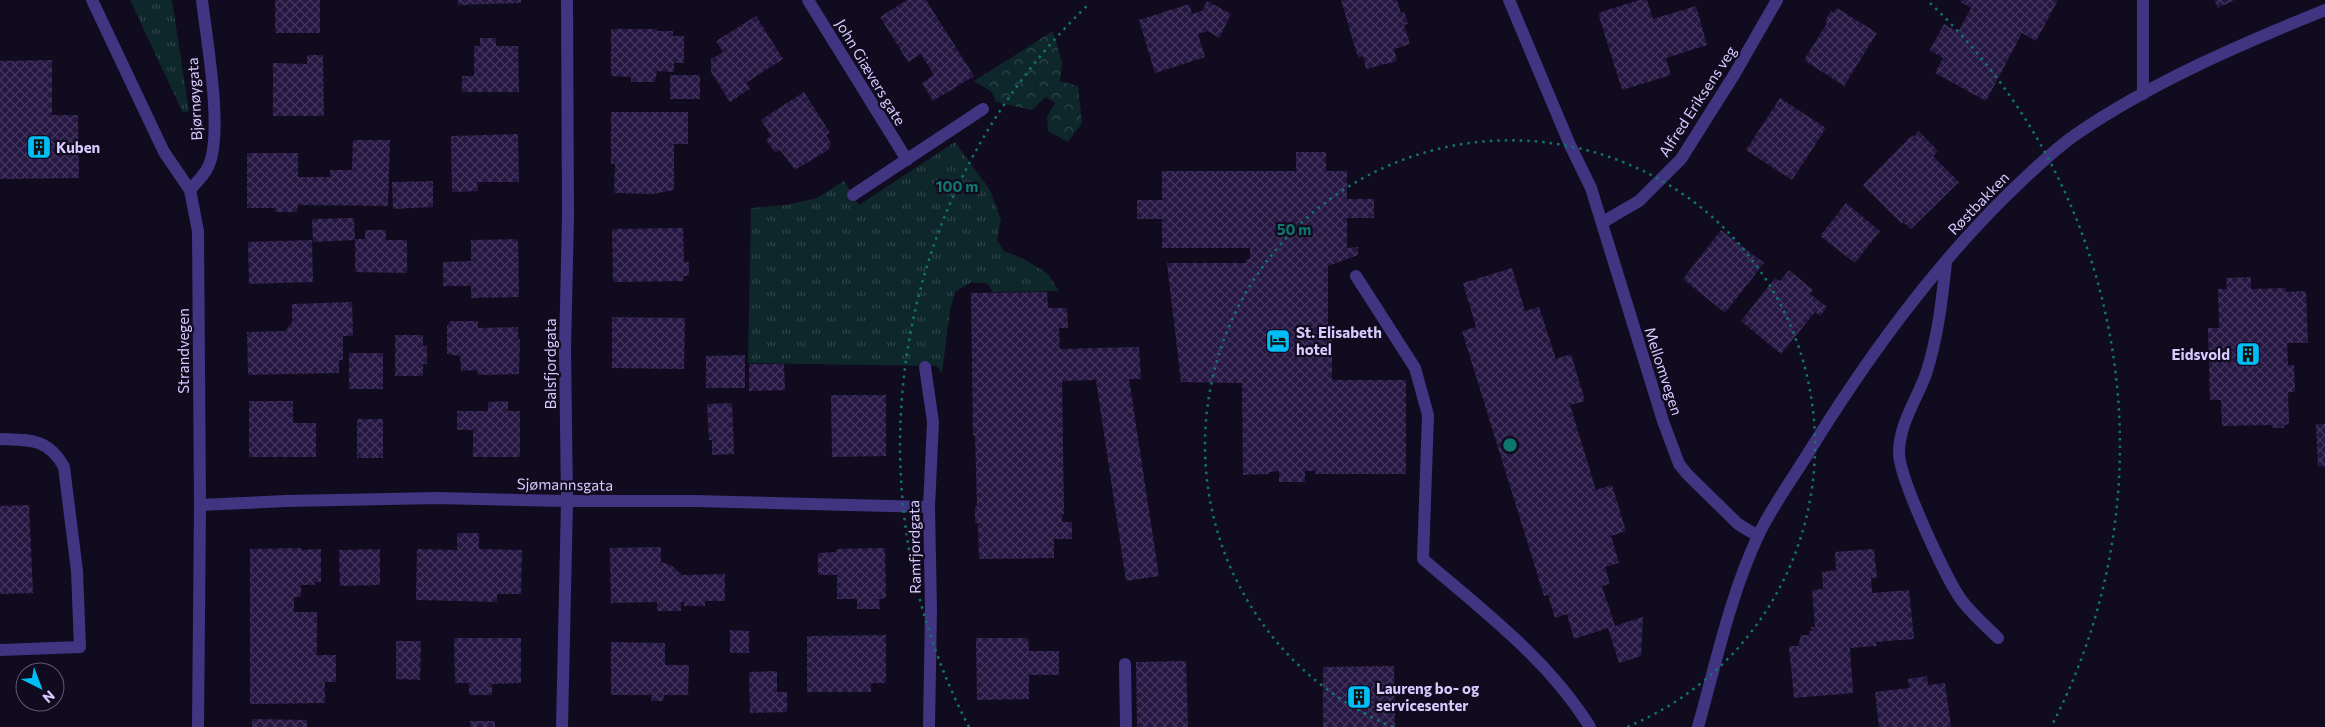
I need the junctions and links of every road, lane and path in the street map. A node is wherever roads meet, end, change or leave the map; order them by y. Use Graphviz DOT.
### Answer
graph roads {
  1 [pos="92,0"];
  2 [pos="202,0"];
  3 [pos="567,0"];
  4 [pos="808,0"];
  5 [pos="1509,0"];
  6 [pos="1777,0"];
  7 [pos="2143,0"];
  8 [pos="2325,10"];
  9 [pos="2143,94"];
  10 [pos="983,109"];
  11 [pos="907,160"];
  12 [pos="190,190"];
  13 [pos="853,194"];
  14 [pos="1603,222"];
  15 [pos="1946,262"];
  16 [pos="1356,276"];
  17 [pos="925,366"];
  18 [pos="0,439"];
  19 [pos="567,501"];
  20 [pos="200,505"];
  21 [pos="929,507"];
  22 [pos="1758,536"];
  23 [pos="1998,638"];
  24 [pos="0,650"];
  25 [pos="1125,664"];
  26 [pos="198,727"];
  27 [pos="562,727"];
  28 [pos="929,727"];
  29 [pos="1126,727"];
  30 [pos="1590,727"];
  31 [pos="1698,727"];
  1 -- 12 [label="street, Strandvegen"];
  2 -- 12 [label="street, Bjørnøygata"];
  3 -- 19 [label="street, Balsfjordgata"];
  4 -- 11 [label="street, John Giævers gate"];
  5 -- 14 [label="street, Mellomvegen"];
  6 -- 14 [label="street, Alfred Eriksens veg"];
  7 -- 9 [label="street"];
  8 -- 9 [label="street, Røstbakken"];
  9 -- 15 [label="street, Røstbakken"];
  10 -- 11 [label="street"];
  11 -- 13 [label="street"];
  12 -- 20 [label="street, Strandvegen"];
  14 -- 22 [label="street, Mellomvegen"];
  15 -- 22 [label="street, Røstbakken"];
  15 -- 23 [label="street"];
  16 -- 30 [label="street"];
  17 -- 21 [label="street, Ramfjordgata"];
  18 -- 24 [label="street"];
  19 -- 20 [label="street, Sjømannsgata"];
  19 -- 21 [label="street, Sjømannsgata"];
  19 -- 27 [label="street, Balsfjordgata"];
  20 -- 26 [label="street, Strandvegen"];
  21 -- 28 [label="street, Ramfjordgata"];
  22 -- 31 [label="street"];
  25 -- 29 [label="street"];
}
